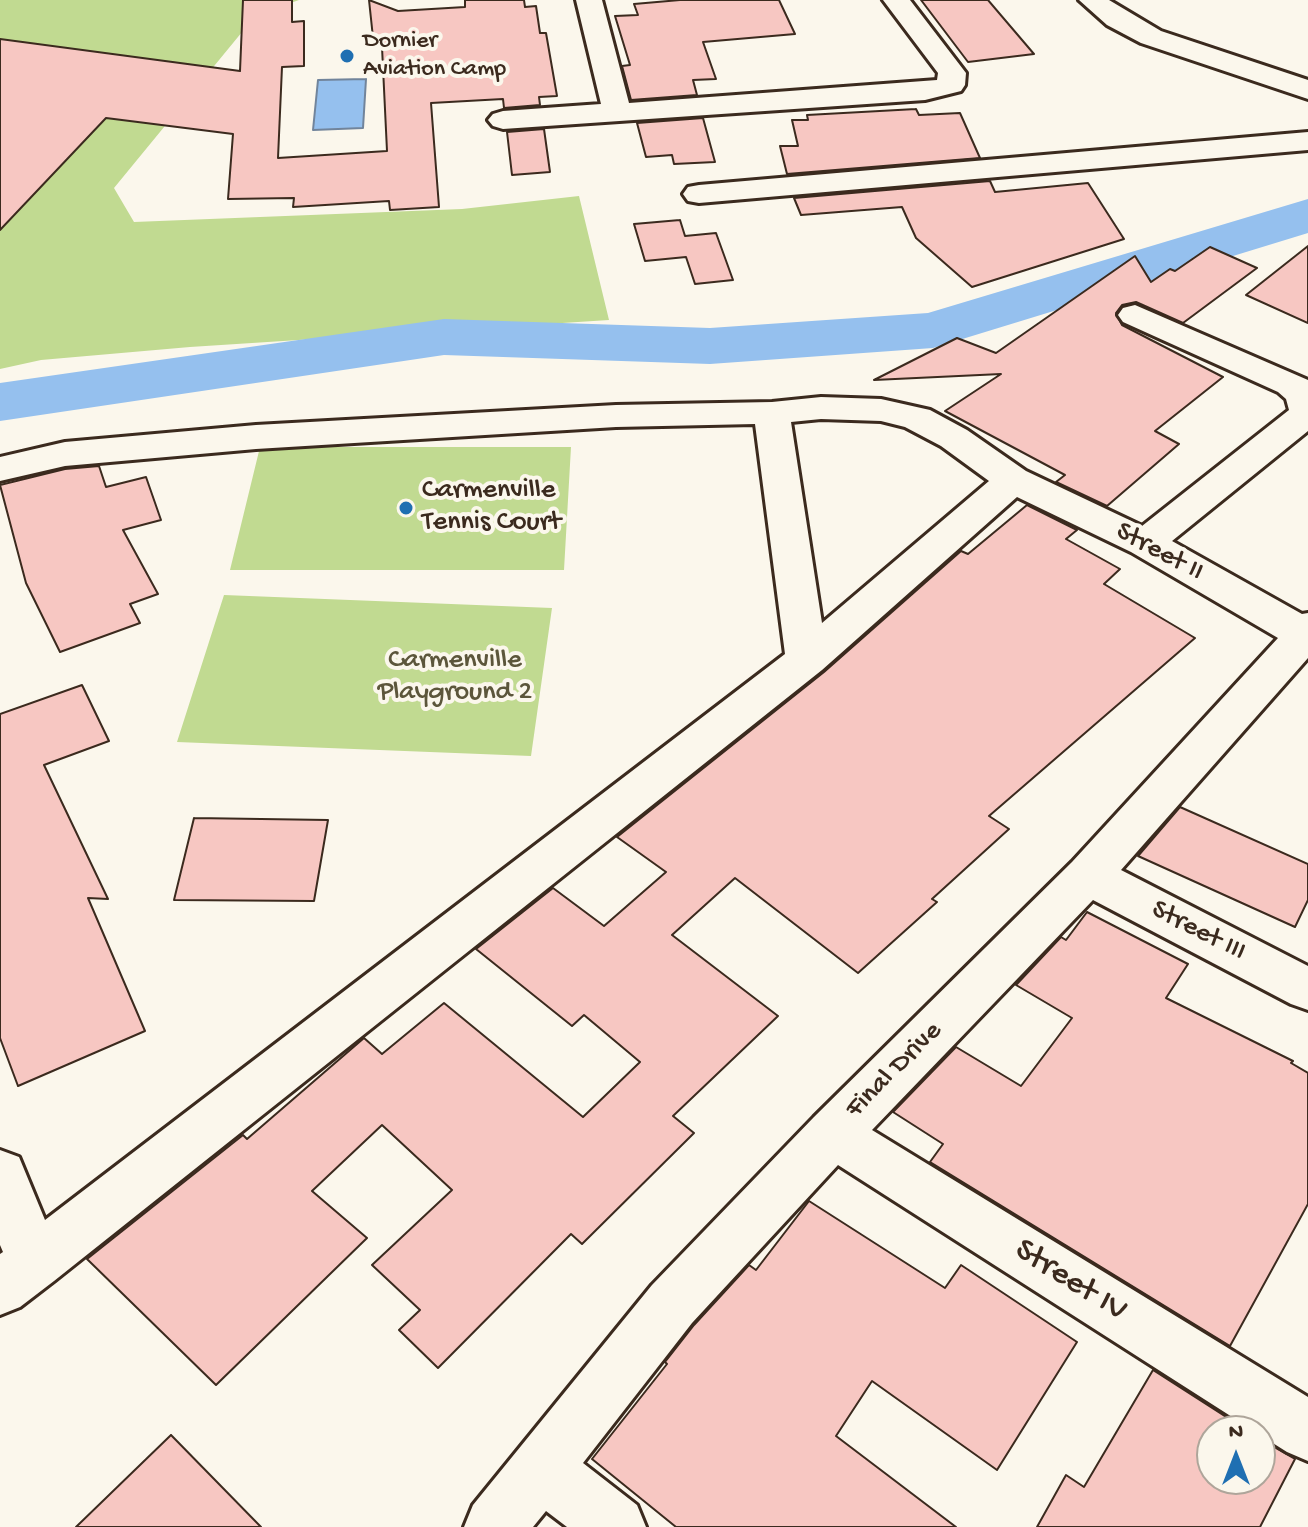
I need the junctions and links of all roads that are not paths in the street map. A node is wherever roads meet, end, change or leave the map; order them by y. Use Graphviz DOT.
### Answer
graph roads {
  1 [pos="589,0"];
  2 [pos="896,0"];
  3 [pos="1092,0"];
  4 [pos="1308,90"];
  5 [pos="617,112"];
  6 [pos="503,120"];
  7 [pos="1308,141"];
  8 [pos="699,194"];
  9 [pos="1135,315"];
  10 [pos="1308,412"];
  11 [pos="772,413"];
  12 [pos="0,469"];
  13 [pos="1013,480"];
  14 [pos="1145,543"];
  15 [pos="1301,648"];
  16 [pos="807,659"];
  17 [pos="1088,875"];
  18 [pos="1308,989"];
  19 [pos="833,1134"];
  20 [pos="0,1174"];
  21 [pos="17,1275"];
  22 [pos="1308,1431"];
  23 [pos="541,1468"];
  24 [pos="495,1527"];
  25 [pos="615,1527"];
  1 -- 5 [label="street"];
  2 -- 5 [label="street"];
  3 -- 4 [label="street"];
  5 -- 6 [label="street"];
  7 -- 8 [label="street"];
  9 -- 10 [label="street"];
  10 -- 14 [label="street"];
  11 -- 12 [label="street, Street II"];
  11 -- 13 [label="street, Street II"];
  11 -- 16 [label="street"];
  13 -- 14 [label="street, Street II"];
  13 -- 16 [label="street"];
  14 -- 15 [label="street, Street II"];
  15 -- 17 [label="street, Final Drive"];
  16 -- 21 [label="street"];
  17 -- 18 [label="street, Street III"];
  17 -- 19 [label="street, Final Drive"];
  19 -- 22 [label="street, Street IV"];
  19 -- 23 [label="street, Final Drive"];
  20 -- 21 [label="street"];
  23 -- 24 [label="street, Final Drive"];
  23 -- 25 [label="street"];
}
